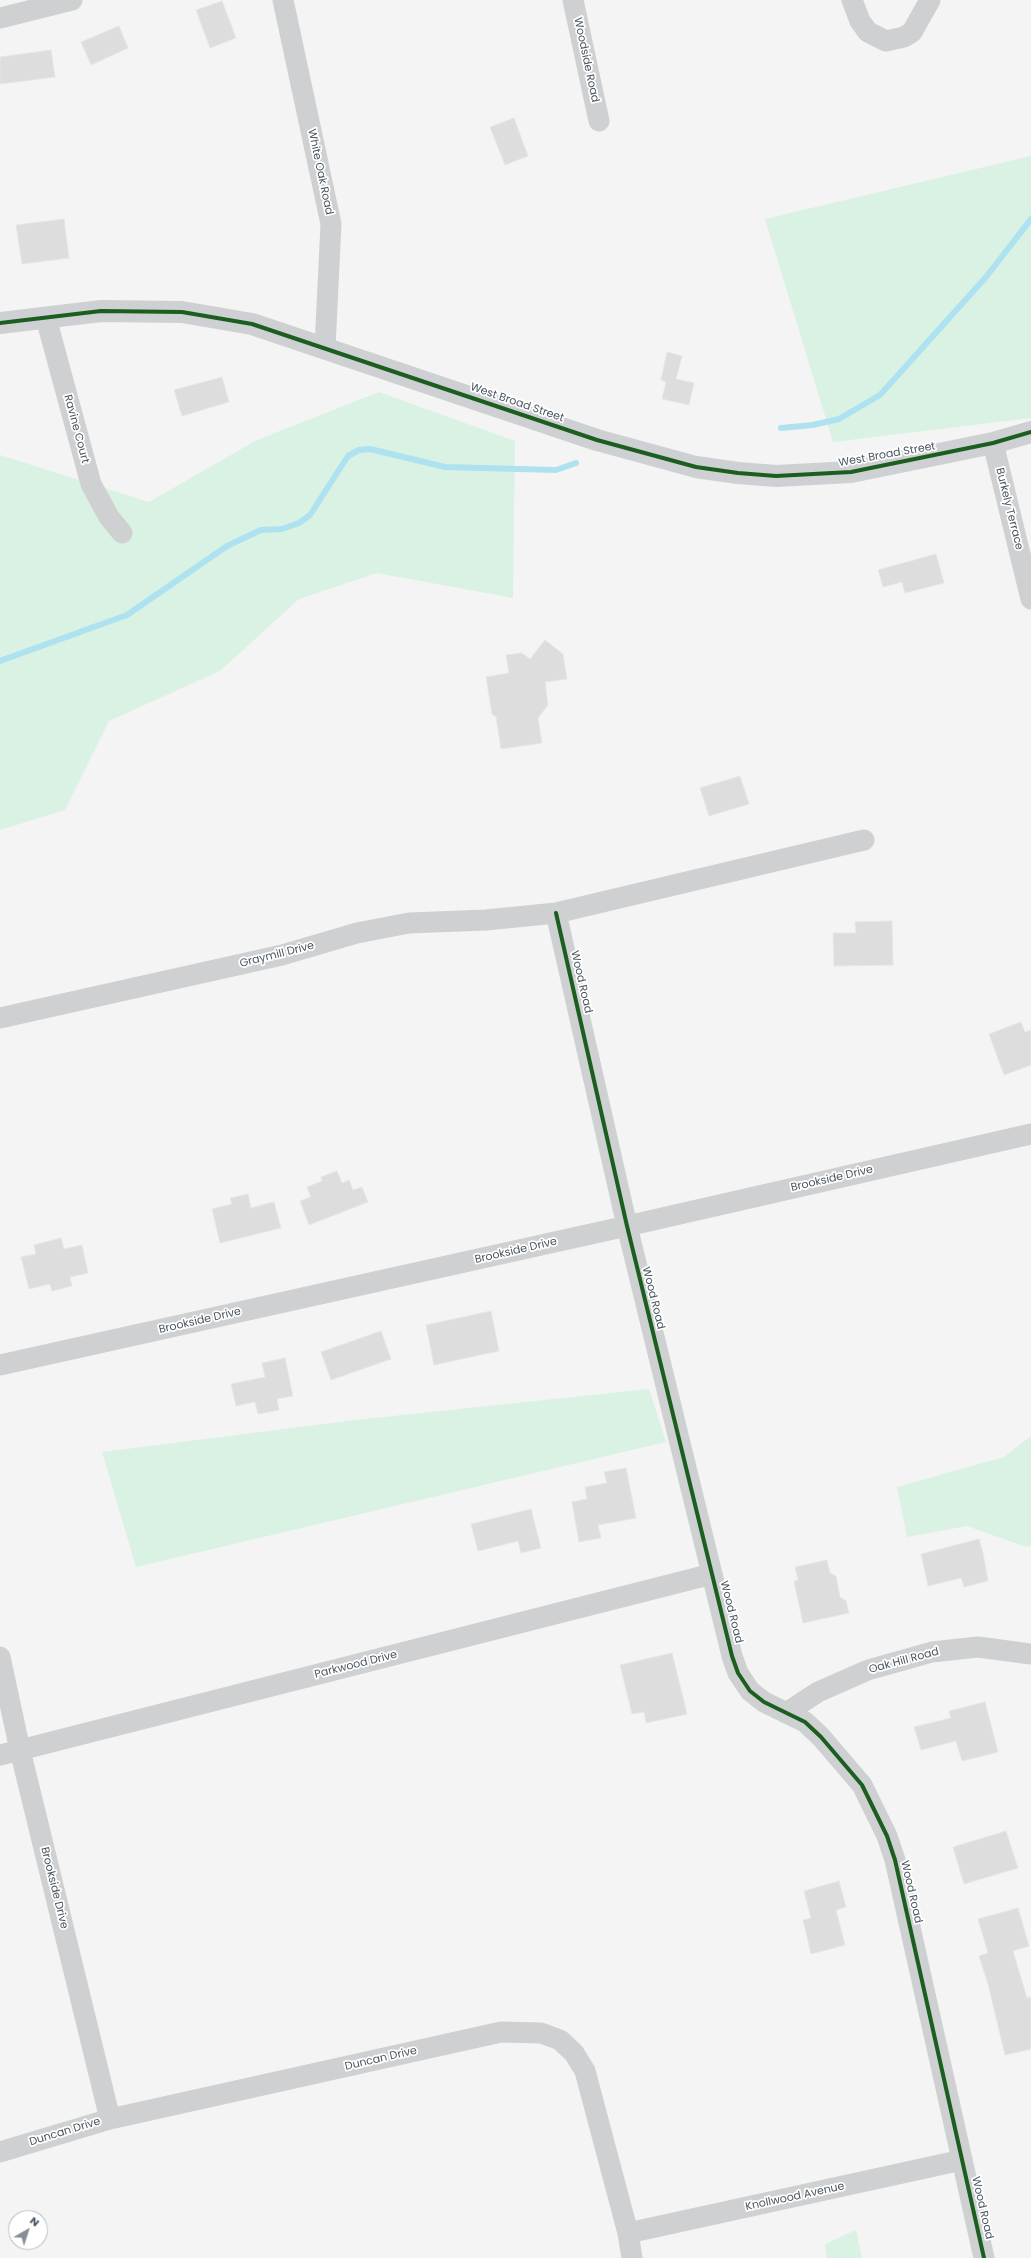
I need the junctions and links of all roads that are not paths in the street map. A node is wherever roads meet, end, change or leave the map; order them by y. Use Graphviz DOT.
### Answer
graph roads {
  1 [pos="72,0"];
  2 [pos="282,0"];
  3 [pos="574,0"];
  4 [pos="852,0"];
  5 [pos="930,0"];
  6 [pos="0,18"];
  7 [pos="599,121"];
  8 [pos="46,318"];
  9 [pos="0,323"];
  10 [pos="325,347"];
  11 [pos="1031,432"];
  12 [pos="993,443"];
  13 [pos="122,533"];
  14 [pos="1031,599"];
  15 [pos="864,840"];
  16 [pos="556,913"];
  17 [pos="0,1018"];
  18 [pos="1031,1134"];
  19 [pos="627,1226"];
  20 [pos="0,1365"];
  21 [pos="712,1574"];
  22 [pos="1031,1654"];
  23 [pos="0,1657"];
  24 [pos="786,1712"];
  25 [pos="20,1750"];
  26 [pos="0,1755"];
  27 [pos="110,2119"];
  28 [pos="0,2152"];
  29 [pos="962,2160"];
  30 [pos="628,2234"];
  31 [pos="632,2258"];
  32 [pos="984,2258"];
  1 -- 6 [label="street"];
  2 -- 10 [label="street, White Oak Road"];
  3 -- 7 [label="street, Woodside Road"];
  4 -- 5 [label="street"];
  8 -- 9 [label="street, West Broad Street"];
  8 -- 10 [label="street, West Broad Street"];
  8 -- 13 [label="street, Ravine Court"];
  10 -- 12 [label="street, West Broad Street"];
  11 -- 12 [label="street, West Broad Street"];
  12 -- 14 [label="street, Burkely Terrace"];
  15 -- 16 [label="street"];
  16 -- 17 [label="street, Graymill Drive"];
  16 -- 19 [label="street, Wood Road"];
  18 -- 19 [label="street, Brookside Drive"];
  19 -- 20 [label="street, Brookside Drive"];
  19 -- 21 [label="street, Wood Road"];
  21 -- 24 [label="street, Wood Road"];
  21 -- 25 [label="street, Parkwood Drive"];
  22 -- 24 [label="street, Oak Hill Road"];
  23 -- 25 [label="street, Brookside Drive"];
  24 -- 29 [label="street, Wood Road"];
  25 -- 26 [label="street, Parkwood Drive"];
  25 -- 27 [label="street, Brookside Drive"];
  27 -- 28 [label="street, Duncan Drive"];
  27 -- 30 [label="street, Duncan Drive"];
  29 -- 30 [label="street, Knollwood Avenue"];
  29 -- 32 [label="street, Wood Road"];
  30 -- 31 [label="street, Duncan Drive"];
}
